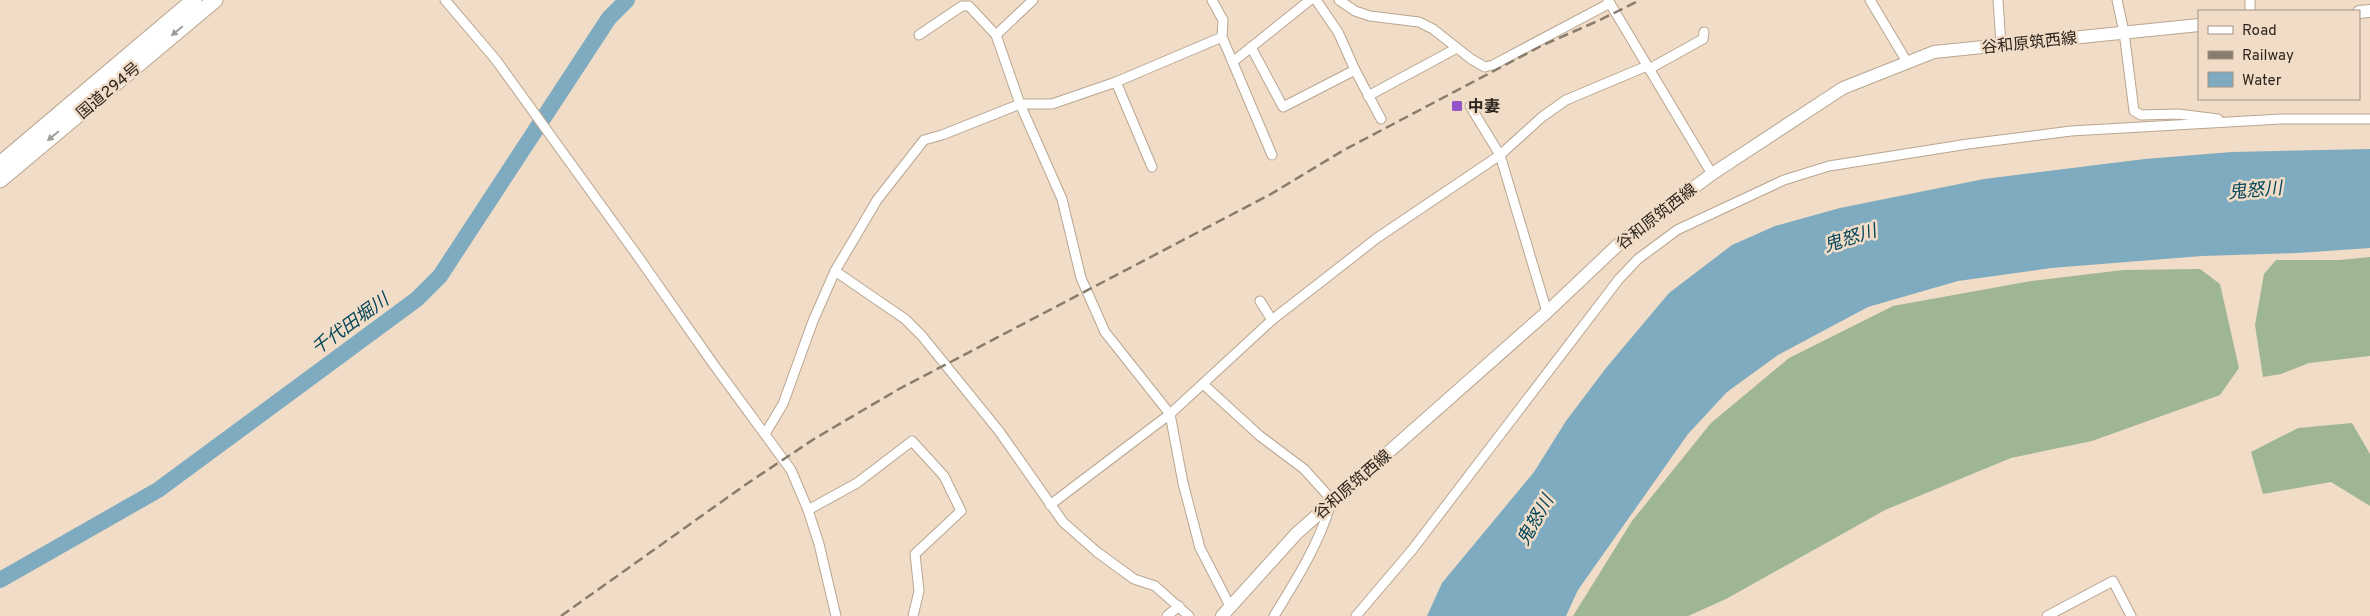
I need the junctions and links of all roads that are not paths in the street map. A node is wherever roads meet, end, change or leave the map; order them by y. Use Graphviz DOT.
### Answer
graph roads {
  1 [pos="194,0"];
  2 [pos="215,0"];
  3 [pos="446,0"];
  4 [pos="1033,0"];
  5 [pos="1212,0"];
  6 [pos="1310,0"];
  7 [pos="1316,0"];
  8 [pos="1339,0"];
  9 [pos="1870,0"];
  10 [pos="1998,0"];
  11 [pos="2117,0"];
  12 [pos="1609,2"];
  13 [pos="2198,25"];
  14 [pos="1704,32"];
  15 [pos="2124,32"];
  16 [pos="919,35"];
  17 [pos="996,35"];
  18 [pos="1222,37"];
  19 [pos="2001,45"];
  20 [pos="1251,47"];
  21 [pos="1457,48"];
  22 [pos="1234,61"];
  23 [pos="1907,62"];
  24 [pos="1648,67"];
  25 [pos="1355,70"];
  26 [pos="1116,82"];
  27 [pos="1368,96"];
  28 [pos="1020,104"];
  29 [pos="1470,106"];
  30 [pos="1381,119"];
  31 [pos="2370,119"];
  32 [pos="2225,122"];
  33 [pos="1272,155"];
  34 [pos="1500,155"];
  35 [pos="0,164"];
  36 [pos="1152,167"];
  37 [pos="1712,174"];
  38 [pos="0,180"];
  39 [pos="835,271"];
  40 [pos="1260,301"];
  41 [pos="1546,312"];
  42 [pos="1272,320"];
  43 [pos="1203,384"];
  44 [pos="1170,414"];
  45 [pos="765,434"];
  46 [pos="1332,500"];
  47 [pos="1050,505"];
  48 [pos="808,510"];
  49 [pos="1179,606"];
  50 [pos="1230,606"];
  51 [pos="836,616"];
  52 [pos="913,616"];
  53 [pos="1167,616"];
  54 [pos="1189,616"];
  55 [pos="1222,616"];
  56 [pos="1274,616"];
  57 [pos="1356,616"];
  58 [pos="2047,616"];
  59 [pos="2131,616"];
  1 -- 35 [label="highway, 国道294号"];
  2 -- 38 [label="highway, 国道294号, one-way"];
  3 -- 45 [label="street"];
  4 -- 17 [label="street"];
  5 -- 18 [label="street"];
  6 -- 20 [label="street"];
  7 -- 25 [label="street"];
  8 -- 21 [label="street"];
  9 -- 23 [label="street"];
  10 -- 19 [label="street"];
  11 -- 15 [label="street"];
  12 -- 21 [label="street"];
  12 -- 24 [label="street"];
  13 -- 15 [label="main road, 谷和原筑西線"];
  14 -- 24 [label="street"];
  15 -- 19 [label="main road, 谷和原筑西線"];
  15 -- 32 [label="street"];
  16 -- 17 [label="street"];
  17 -- 28 [label="street"];
  18 -- 22 [label="street"];
  18 -- 26 [label="street"];
  19 -- 23 [label="main road, 谷和原筑西線"];
  20 -- 22 [label="street"];
  20 -- 25 [label="street"];
  21 -- 27 [label="street"];
  22 -- 33 [label="street"];
  23 -- 37 [label="main road, 谷和原筑西線"];
  24 -- 34 [label="street"];
  24 -- 37 [label="street"];
  25 -- 27 [label="street"];
  26 -- 28 [label="street"];
  26 -- 36 [label="street"];
  27 -- 30 [label="street"];
  28 -- 39 [label="street"];
  28 -- 44 [label="street"];
  29 -- 34 [label="street"];
  31 -- 32 [label="street"];
  32 -- 57 [label="street"];
  34 -- 41 [label="street"];
  34 -- 42 [label="street"];
  37 -- 41 [label="main road, 谷和原筑西線"];
  39 -- 45 [label="street"];
  39 -- 47 [label="street"];
  40 -- 42 [label="street"];
  41 -- 46 [label="main road, 谷和原筑西線"];
  42 -- 43 [label="street"];
  43 -- 44 [label="street"];
  43 -- 46 [label="street"];
  44 -- 47 [label="street"];
  44 -- 50 [label="street"];
  45 -- 48 [label="street"];
  46 -- 50 [label="main road, 谷和原筑西線"];
  46 -- 56 [label="street"];
  47 -- 49 [label="street"];
  48 -- 51 [label="street"];
  48 -- 52 [label="street"];
  49 -- 53 [label="street"];
  49 -- 54 [label="street"];
  50 -- 55 [label="main road, 谷和原筑西線"];
  58 -- 59 [label="street"];
}
